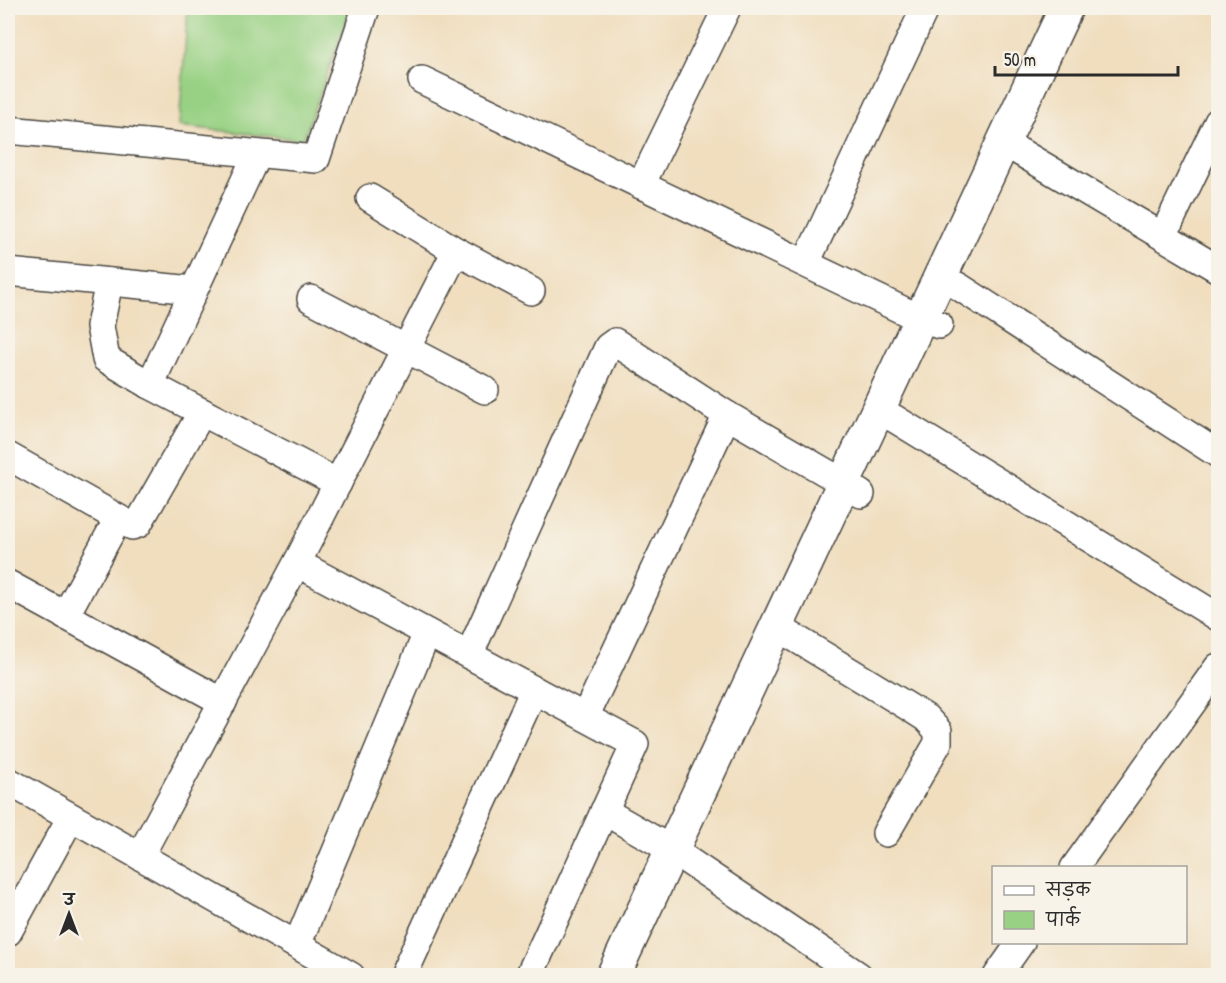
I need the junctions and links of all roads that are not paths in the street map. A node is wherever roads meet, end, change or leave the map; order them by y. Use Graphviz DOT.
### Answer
graph roads {
  1 [pos="366,8"];
  2 [pos="727,8"];
  3 [pos="925,8"];
  4 [pos="1066,8"];
  5 [pos="1087,8"];
  6 [pos="422,80"];
  7 [pos="1218,122"];
  8 [pos="8,130"];
  9 [pos="1020,152"];
  10 [pos="256,154"];
  11 [pos="641,185"];
  12 [pos="370,198"];
  13 [pos="1163,236"];
  14 [pos="456,251"];
  15 [pos="806,263"];
  16 [pos="1218,269"];
  17 [pos="8,272"];
  18 [pos="109,282"];
  19 [pos="958,286"];
  20 [pos="193,290"];
  21 [pos="531,291"];
  22 [pos="311,299"];
  23 [pos="930,322"];
  24 [pos="406,349"];
  25 [pos="150,385"];
  26 [pos="485,390"];
  27 [pos="202,412"];
  28 [pos="727,415"];
  29 [pos="887,415"];
  30 [pos="1218,454"];
  31 [pos="8,456"];
  32 [pos="338,483"];
  33 [pos="852,488"];
  34 [pos="118,519"];
  35 [pos="297,563"];
  36 [pos="8,584"];
  37 [pos="65,616"];
  38 [pos="1218,618"];
  39 [pos="785,632"];
  40 [pos="427,633"];
  41 [pos="469,655"];
  42 [pos="1218,667"];
  43 [pos="534,690"];
  44 [pos="223,702"];
  45 [pos="585,717"];
  46 [pos="8,781"];
  47 [pos="604,811"];
  48 [pos="71,817"];
  49 [pos="886,833"];
  50 [pos="140,856"];
  51 [pos="681,856"];
  52 [pos="1075,866"];
  53 [pos="8,932"];
  54 [pos="1020,944"];
  55 [pos="297,945"];
  56 [pos="351,975"];
  57 [pos="403,975"];
  58 [pos="529,975"];
  59 [pos="613,975"];
  60 [pos="636,975"];
  61 [pos="859,975"];
  62 [pos="997,975"];
  1 -- 10 [label="street"];
  2 -- 11 [label="street"];
  3 -- 15 [label="street"];
  4 -- 23 [label="street"];
  5 -- 9 [label="street"];
  6 -- 11 [label="street"];
  7 -- 13 [label="street"];
  8 -- 10 [label="street"];
  9 -- 13 [label="street"];
  9 -- 19 [label="street"];
  10 -- 20 [label="street"];
  11 -- 15 [label="street"];
  12 -- 14 [label="street"];
  13 -- 16 [label="street"];
  14 -- 21 [label="street"];
  14 -- 24 [label="street"];
  15 -- 23 [label="street"];
  17 -- 18 [label="street"];
  18 -- 20 [label="street"];
  18 -- 25 [label="street"];
  19 -- 23 [label="street"];
  19 -- 30 [label="street"];
  20 -- 25 [label="street"];
  22 -- 24 [label="street"];
  23 -- 29 [label="street"];
  24 -- 26 [label="street"];
  24 -- 32 [label="street"];
  25 -- 27 [label="street"];
  27 -- 32 [label="street"];
  27 -- 34 [label="street"];
  28 -- 33 [label="street"];
  28 -- 41 [label="street"];
  28 -- 45 [label="street"];
  29 -- 33 [label="street"];
  29 -- 38 [label="street"];
  31 -- 34 [label="street"];
  32 -- 35 [label="street"];
  33 -- 39 [label="street"];
  34 -- 37 [label="street"];
  35 -- 40 [label="street"];
  35 -- 44 [label="street"];
  36 -- 37 [label="street"];
  37 -- 44 [label="street"];
  39 -- 49 [label="street"];
  39 -- 51 [label="street"];
  40 -- 41 [label="street"];
  40 -- 55 [label="street"];
  41 -- 43 [label="street"];
  42 -- 52 [label="street"];
  43 -- 45 [label="street"];
  43 -- 57 [label="street"];
  44 -- 50 [label="street"];
  45 -- 47 [label="street"];
  46 -- 48 [label="street"];
  47 -- 51 [label="street"];
  47 -- 58 [label="street"];
  48 -- 50 [label="street"];
  48 -- 53 [label="street"];
  50 -- 55 [label="street"];
  51 -- 59 [label="street"];
  51 -- 60 [label="street"];
  51 -- 61 [label="street"];
  54 -- 62 [label="street"];
  55 -- 56 [label="street"];
}
